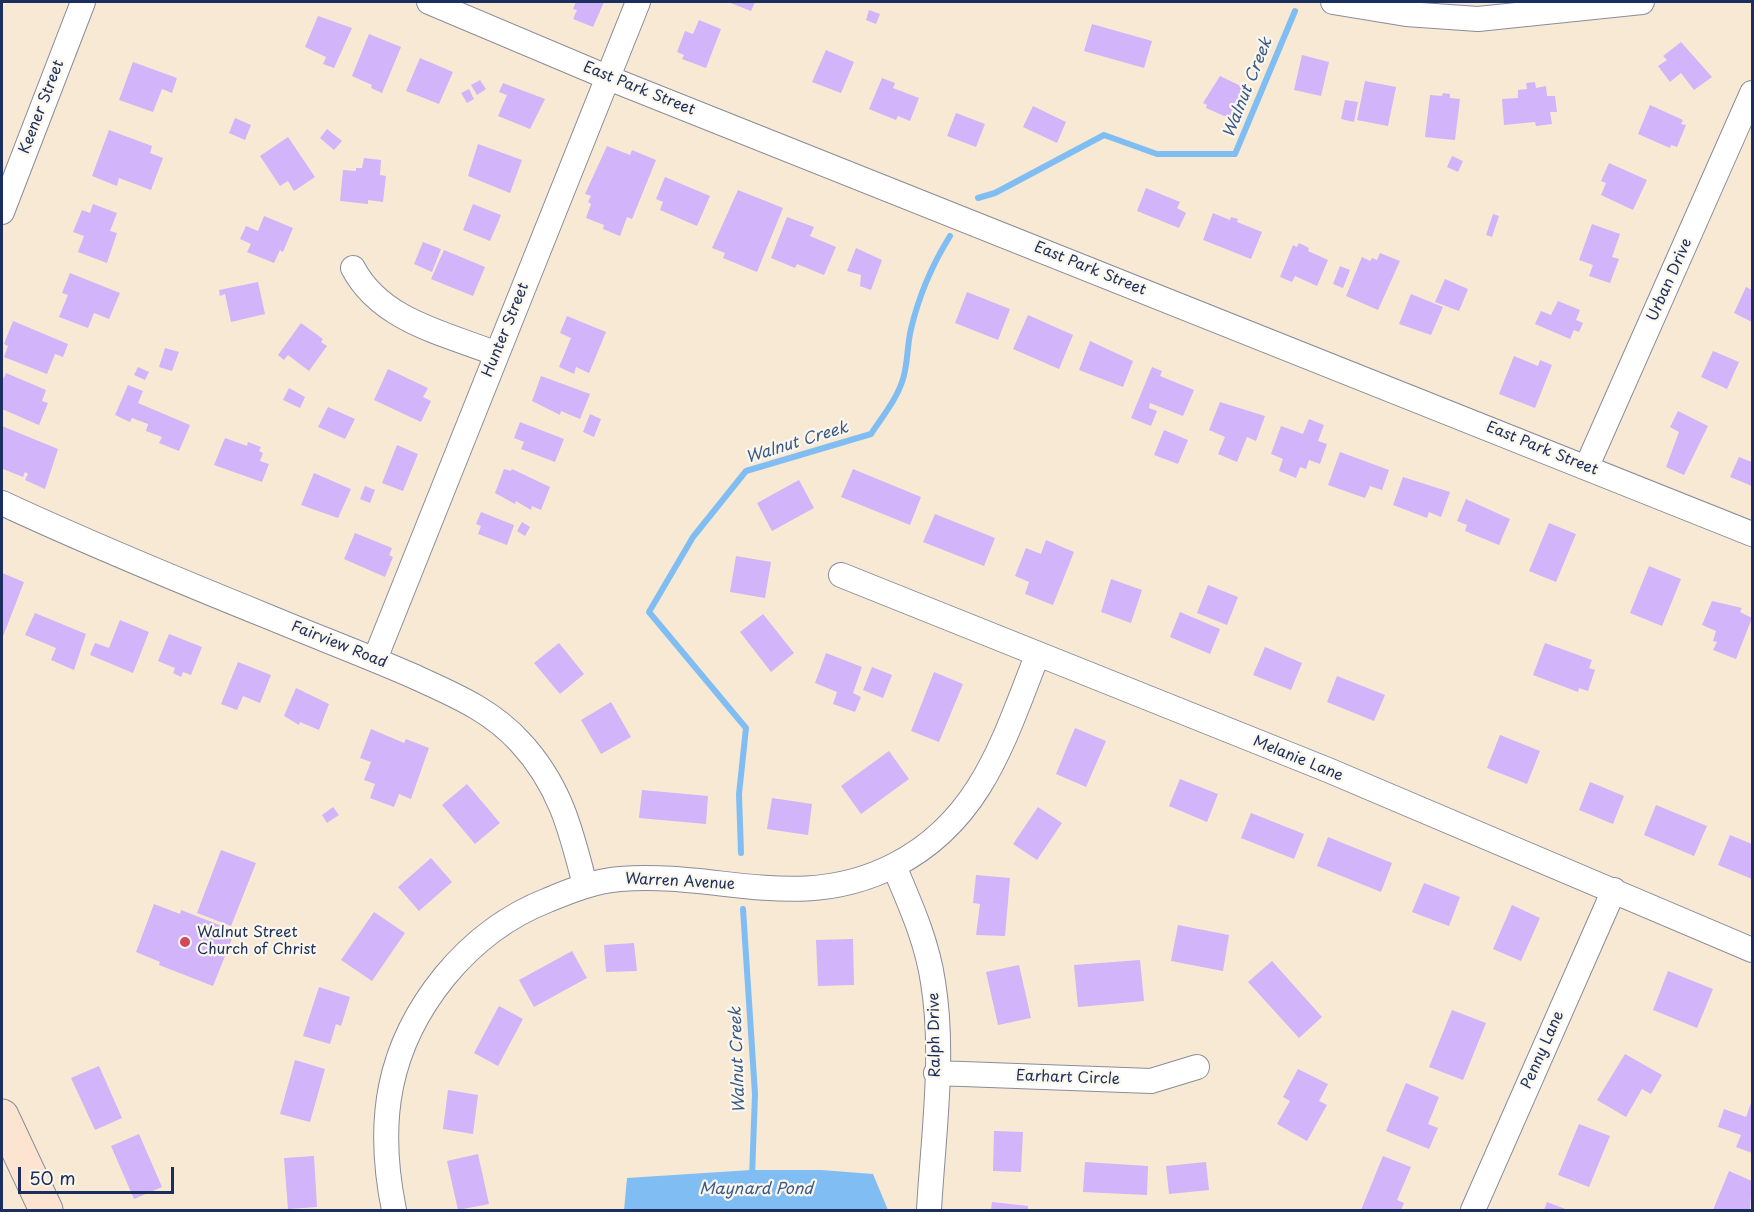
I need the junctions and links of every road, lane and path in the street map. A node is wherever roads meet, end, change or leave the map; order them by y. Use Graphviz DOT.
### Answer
graph roads {
  1 [pos="83,2"];
  2 [pos="429,2"];
  3 [pos="639,2"];
  4 [pos="1333,2"];
  5 [pos="1642,2"];
  6 [pos="607,77"];
  7 [pos="1752,93"];
  8 [pos="2,212"];
  9 [pos="353,268"];
  10 [pos="497,354"];
  11 [pos="1587,466"];
  12 [pos="2,503"];
  13 [pos="1752,534"];
  14 [pos="841,575"];
  15 [pos="1037,656"];
  16 [pos="375,659"];
  17 [pos="894,866"];
  18 [pos="585,885"];
  19 [pos="1614,890"];
  20 [pos="1752,950"];
  21 [pos="1197,1067"];
  22 [pos="936,1073"];
  23 [pos="2,1116"];
  24 [pos="46,1210"];
  25 [pos="394,1210"];
  26 [pos="930,1210"];
  27 [pos="1473,1210"];
  1 -- 8 [label="street, Keener Street"];
  2 -- 6 [label="street, East Park Street"];
  3 -- 6 [label="street, Hunter Street"];
  4 -- 5 [label="street"];
  6 -- 10 [label="street, Hunter Street"];
  6 -- 11 [label="street, East Park Street"];
  7 -- 11 [label="street, Urban Drive"];
  9 -- 10 [label="street"];
  10 -- 16 [label="street, Hunter Street"];
  11 -- 13 [label="street, East Park Street"];
  12 -- 16 [label="street, Fairview Road"];
  14 -- 15 [label="street, Melanie Lane"];
  15 -- 17 [label="street, Warren Avenue"];
  15 -- 19 [label="street, Melanie Lane"];
  16 -- 18 [label="street, Fairview Road"];
  17 -- 18 [label="street, Warren Avenue"];
  17 -- 22 [label="street, Ralph Drive"];
  18 -- 25 [label="street, Warren Avenue"];
  19 -- 20 [label="street, Melanie Lane"];
  19 -- 27 [label="street, Penny Lane"];
  21 -- 22 [label="street, Earhart Circle"];
  22 -- 26 [label="street, Ralph Drive"];
  23 -- 24 [label="main road"];
}
